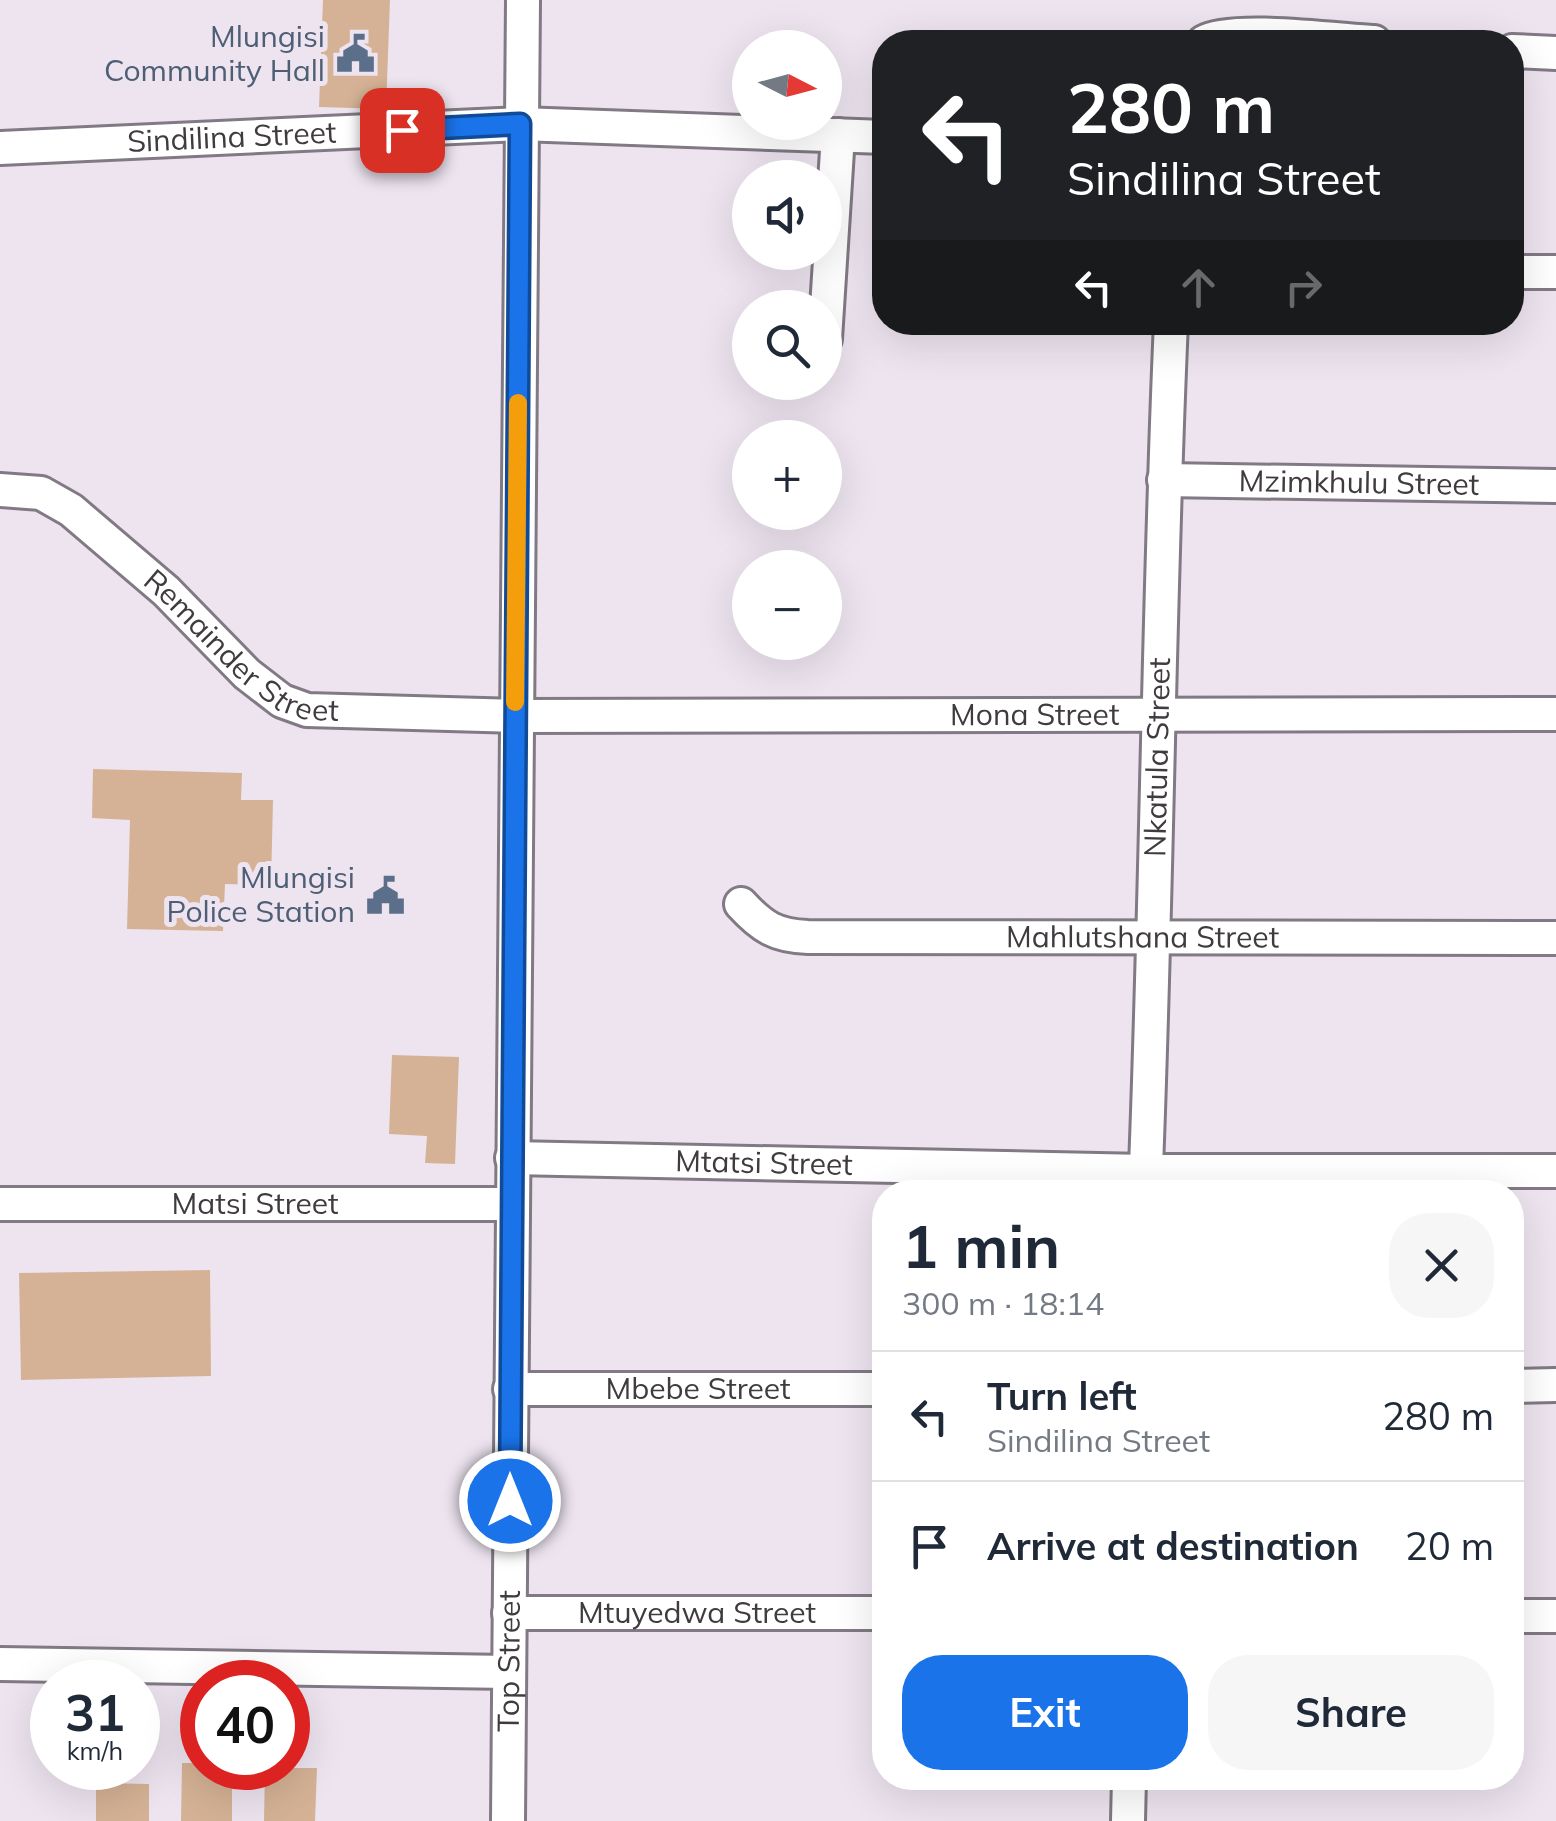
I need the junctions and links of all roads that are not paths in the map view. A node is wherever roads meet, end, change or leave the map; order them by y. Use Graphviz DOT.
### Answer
graph roads {
  1 [pos="523,0"];
  2 [pos="1524,52"];
  3 [pos="1556,53"];
  4 [pos="520,124"];
  5 [pos="732,131"];
  6 [pos="842,135"];
  7 [pos="872,136"];
  8 [pos="838,140"];
  9 [pos="0,148"];
  10 [pos="1524,272"];
  11 [pos="1556,272"];
  12 [pos="828,290"];
  13 [pos="1170,335"];
  14 [pos="1164,480"];
  15 [pos="1556,486"];
  16 [pos="0,490"];
  17 [pos="1158,714"];
  18 [pos="1556,714"];
  19 [pos="515,716"];
  20 [pos="741,904"];
  21 [pos="1154,938"];
  22 [pos="1556,938"];
  23 [pos="512,1158"];
  24 [pos="1556,1171"];
  25 [pos="1092,1180"];
  26 [pos="1145,1180"];
  27 [pos="1220,1180"];
  28 [pos="0,1204"];
  29 [pos="511,1204"];
  30 [pos="1524,1386"];
  31 [pos="1556,1386"];
  32 [pos="872,1388"];
  33 [pos="510,1389"];
  34 [pos="872,1612"];
  35 [pos="509,1613"];
  36 [pos="1524,1616"];
  37 [pos="1556,1616"];
  38 [pos="0,1664"];
  39 [pos="509,1672"];
  40 [pos="1128,1790"];
  41 [pos="508,1821"];
  42 [pos="1128,1821"];
  1 -- 4 [label="street, Top Street"];
  2 -- 3 [label="street"];
  4 -- 5 [label="street, Sindilina Street"];
  4 -- 9 [label="street, Sindilina Street"];
  4 -- 19 [label="street, Top Street"];
  6 -- 7 [label="street, Sindilina Street"];
  8 -- 12 [label="street"];
  10 -- 11 [label="street"];
  13 -- 14 [label="street, Nkatula Street"];
  14 -- 15 [label="street, Mzimkhulu Street"];
  14 -- 17 [label="street, Nkatula Street"];
  16 -- 19 [label="street, Remainder Street"];
  17 -- 18 [label="street, Mona Street"];
  17 -- 19 [label="street, Mona Street"];
  17 -- 21 [label="street, Nkatula Street"];
  19 -- 23 [label="street, Top Street"];
  20 -- 21 [label="street, Mahlutshana Street"];
  21 -- 22 [label="street, Mahlutshana Street"];
  21 -- 26 [label="street, Nkatula Street"];
  23 -- 25 [label="street, Mtatsi Street"];
  23 -- 29 [label="street, Top Street"];
  24 -- 27 [label="street, Mtatsi Street"];
  28 -- 29 [label="street, Matsi Street"];
  29 -- 33 [label="street, Top Street"];
  30 -- 31 [label="street"];
  32 -- 33 [label="street, Mbebe Street"];
  33 -- 35 [label="street, Top Street"];
  34 -- 35 [label="street, Mtuyedwa Street"];
  35 -- 39 [label="street, Top Street"];
  36 -- 37 [label="street"];
  38 -- 39 [label="street"];
  39 -- 41 [label="street, Top Street"];
  40 -- 42 [label="street"];
}
